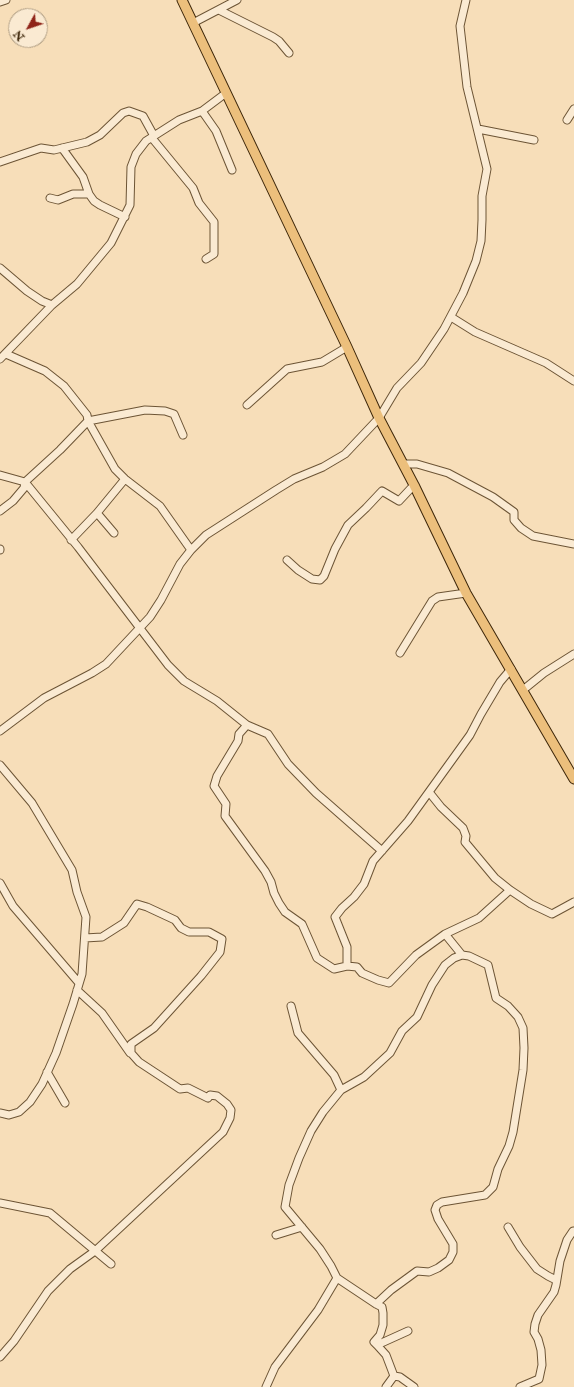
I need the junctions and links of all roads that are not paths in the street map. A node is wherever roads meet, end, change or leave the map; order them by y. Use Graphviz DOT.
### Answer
graph roads {
  1 [pos="6,0"];
  2 [pos="182,0"];
  3 [pos="237,0"];
  4 [pos="466,0"];
  5 [pos="0,2"];
  6 [pos="219,10"];
  7 [pos="193,23"];
  8 [pos="289,53"];
  9 [pos="226,93"];
  10 [pos="574,109"];
  11 [pos="202,110"];
  12 [pos="567,120"];
  13 [pos="478,129"];
  14 [pos="153,137"];
  15 [pos="534,140"];
  16 [pos="62,148"];
  17 [pos="0,162"];
  18 [pos="232,170"];
  19 [pos="89,194"];
  20 [pos="50,198"];
  21 [pos="125,216"];
  22 [pos="206,259"];
  23 [pos="0,268"];
  24 [pos="52,305"];
  25 [pos="451,317"];
  26 [pos="347,347"];
  27 [pos="3,357"];
  28 [pos="574,380"];
  29 [pos="247,405"];
  30 [pos="379,418"];
  31 [pos="88,421"];
  32 [pos="183,435"];
  33 [pos="403,464"];
  34 [pos="0,475"];
  35 [pos="125,479"];
  36 [pos="25,482"];
  37 [pos="414,485"];
  38 [pos="0,511"];
  39 [pos="97,513"];
  40 [pos="114,533"];
  41 [pos="71,540"];
  42 [pos="574,544"];
  43 [pos="191,550"];
  44 [pos="287,560"];
  45 [pos="466,593"];
  46 [pos="139,628"];
  47 [pos="400,653"];
  48 [pos="574,654"];
  49 [pos="511,669"];
  50 [pos="523,690"];
  51 [pos="247,725"];
  52 [pos="0,731"];
  53 [pos="0,765"];
  54 [pos="574,779"];
  55 [pos="429,792"];
  56 [pos="382,851"];
  57 [pos="0,884"];
  58 [pos="510,890"];
  59 [pos="574,902"];
  60 [pos="445,934"];
  61 [pos="85,938"];
  62 [pos="462,955"];
  63 [pos="347,966"];
  64 [pos="78,986"];
  65 [pos="291,1006"];
  66 [pos="130,1053"];
  67 [pos="47,1072"];
  68 [pos="341,1090"];
  69 [pos="65,1103"];
  70 [pos="0,1113"];
  71 [pos="0,1204"];
  72 [pos="302,1227"];
  73 [pos="508,1227"];
  74 [pos="574,1231"];
  75 [pos="276,1235"];
  76 [pos="95,1251"];
  77 [pos="111,1264"];
  78 [pos="337,1278"];
  79 [pos="556,1280"];
  80 [pos="376,1304"];
  81 [pos="408,1331"];
  82 [pos="377,1345"];
  83 [pos="0,1357"];
  84 [pos="394,1376"];
  85 [pos="266,1387"];
  86 [pos="386,1387"];
  87 [pos="414,1387"];
  88 [pos="520,1387"];
  1 -- 5 [label="street"];
  2 -- 7 [label="main road"];
  3 -- 6 [label="street"];
  4 -- 13 [label="street"];
  6 -- 7 [label="street"];
  6 -- 8 [label="street"];
  7 -- 9 [label="main road"];
  9 -- 11 [label="street"];
  9 -- 26 [label="main road"];
  10 -- 12 [label="street"];
  11 -- 14 [label="street"];
  11 -- 18 [label="street"];
  13 -- 15 [label="street"];
  13 -- 25 [label="street"];
  14 -- 16 [label="street"];
  14 -- 21 [label="street"];
  14 -- 22 [label="street"];
  16 -- 17 [label="street"];
  16 -- 19 [label="street"];
  19 -- 20 [label="street"];
  19 -- 21 [label="street"];
  21 -- 24 [label="street"];
  23 -- 24 [label="street"];
  24 -- 27 [label="street"];
  25 -- 28 [label="street"];
  25 -- 30 [label="street"];
  26 -- 29 [label="street"];
  26 -- 30 [label="main road"];
  27 -- 31 [label="street"];
  30 -- 33 [label="main road"];
  30 -- 43 [label="street"];
  31 -- 32 [label="street"];
  31 -- 35 [label="street"];
  31 -- 36 [label="street"];
  33 -- 37 [label="main road"];
  33 -- 42 [label="street"];
  34 -- 36 [label="street"];
  35 -- 39 [label="street"];
  35 -- 43 [label="street"];
  36 -- 38 [label="street"];
  36 -- 41 [label="street"];
  37 -- 44 [label="street"];
  37 -- 45 [label="main road"];
  39 -- 40 [label="street"];
  39 -- 41 [label="street"];
  41 -- 46 [label="street"];
  43 -- 46 [label="street"];
  45 -- 47 [label="street"];
  45 -- 49 [label="main road"];
  46 -- 51 [label="street"];
  46 -- 52 [label="street"];
  48 -- 50 [label="street"];
  49 -- 50 [label="main road"];
  49 -- 55 [label="street"];
  50 -- 54 [label="main road"];
  51 -- 56 [label="street"];
  51 -- 63 [label="street"];
  53 -- 61 [label="street"];
  55 -- 56 [label="street"];
  55 -- 58 [label="street"];
  56 -- 63 [label="street"];
  57 -- 64 [label="street"];
  58 -- 59 [label="street"];
  58 -- 60 [label="street"];
  60 -- 62 [label="street"];
  60 -- 63 [label="street"];
  61 -- 64 [label="street"];
  61 -- 66 [label="street"];
  62 -- 68 [label="street"];
  62 -- 80 [label="street"];
  64 -- 66 [label="street"];
  64 -- 67 [label="street"];
  65 -- 68 [label="street"];
  66 -- 76 [label="street"];
  67 -- 69 [label="street"];
  67 -- 70 [label="street"];
  68 -- 72 [label="street"];
  71 -- 76 [label="street"];
  72 -- 75 [label="street"];
  72 -- 78 [label="street"];
  73 -- 79 [label="street"];
  74 -- 79 [label="street"];
  76 -- 77 [label="street"];
  76 -- 83 [label="street"];
  78 -- 80 [label="street"];
  78 -- 85 [label="street"];
  79 -- 88 [label="street"];
  80 -- 82 [label="street"];
  81 -- 82 [label="street"];
  82 -- 84 [label="street"];
  84 -- 86 [label="street"];
  84 -- 87 [label="street"];
}
